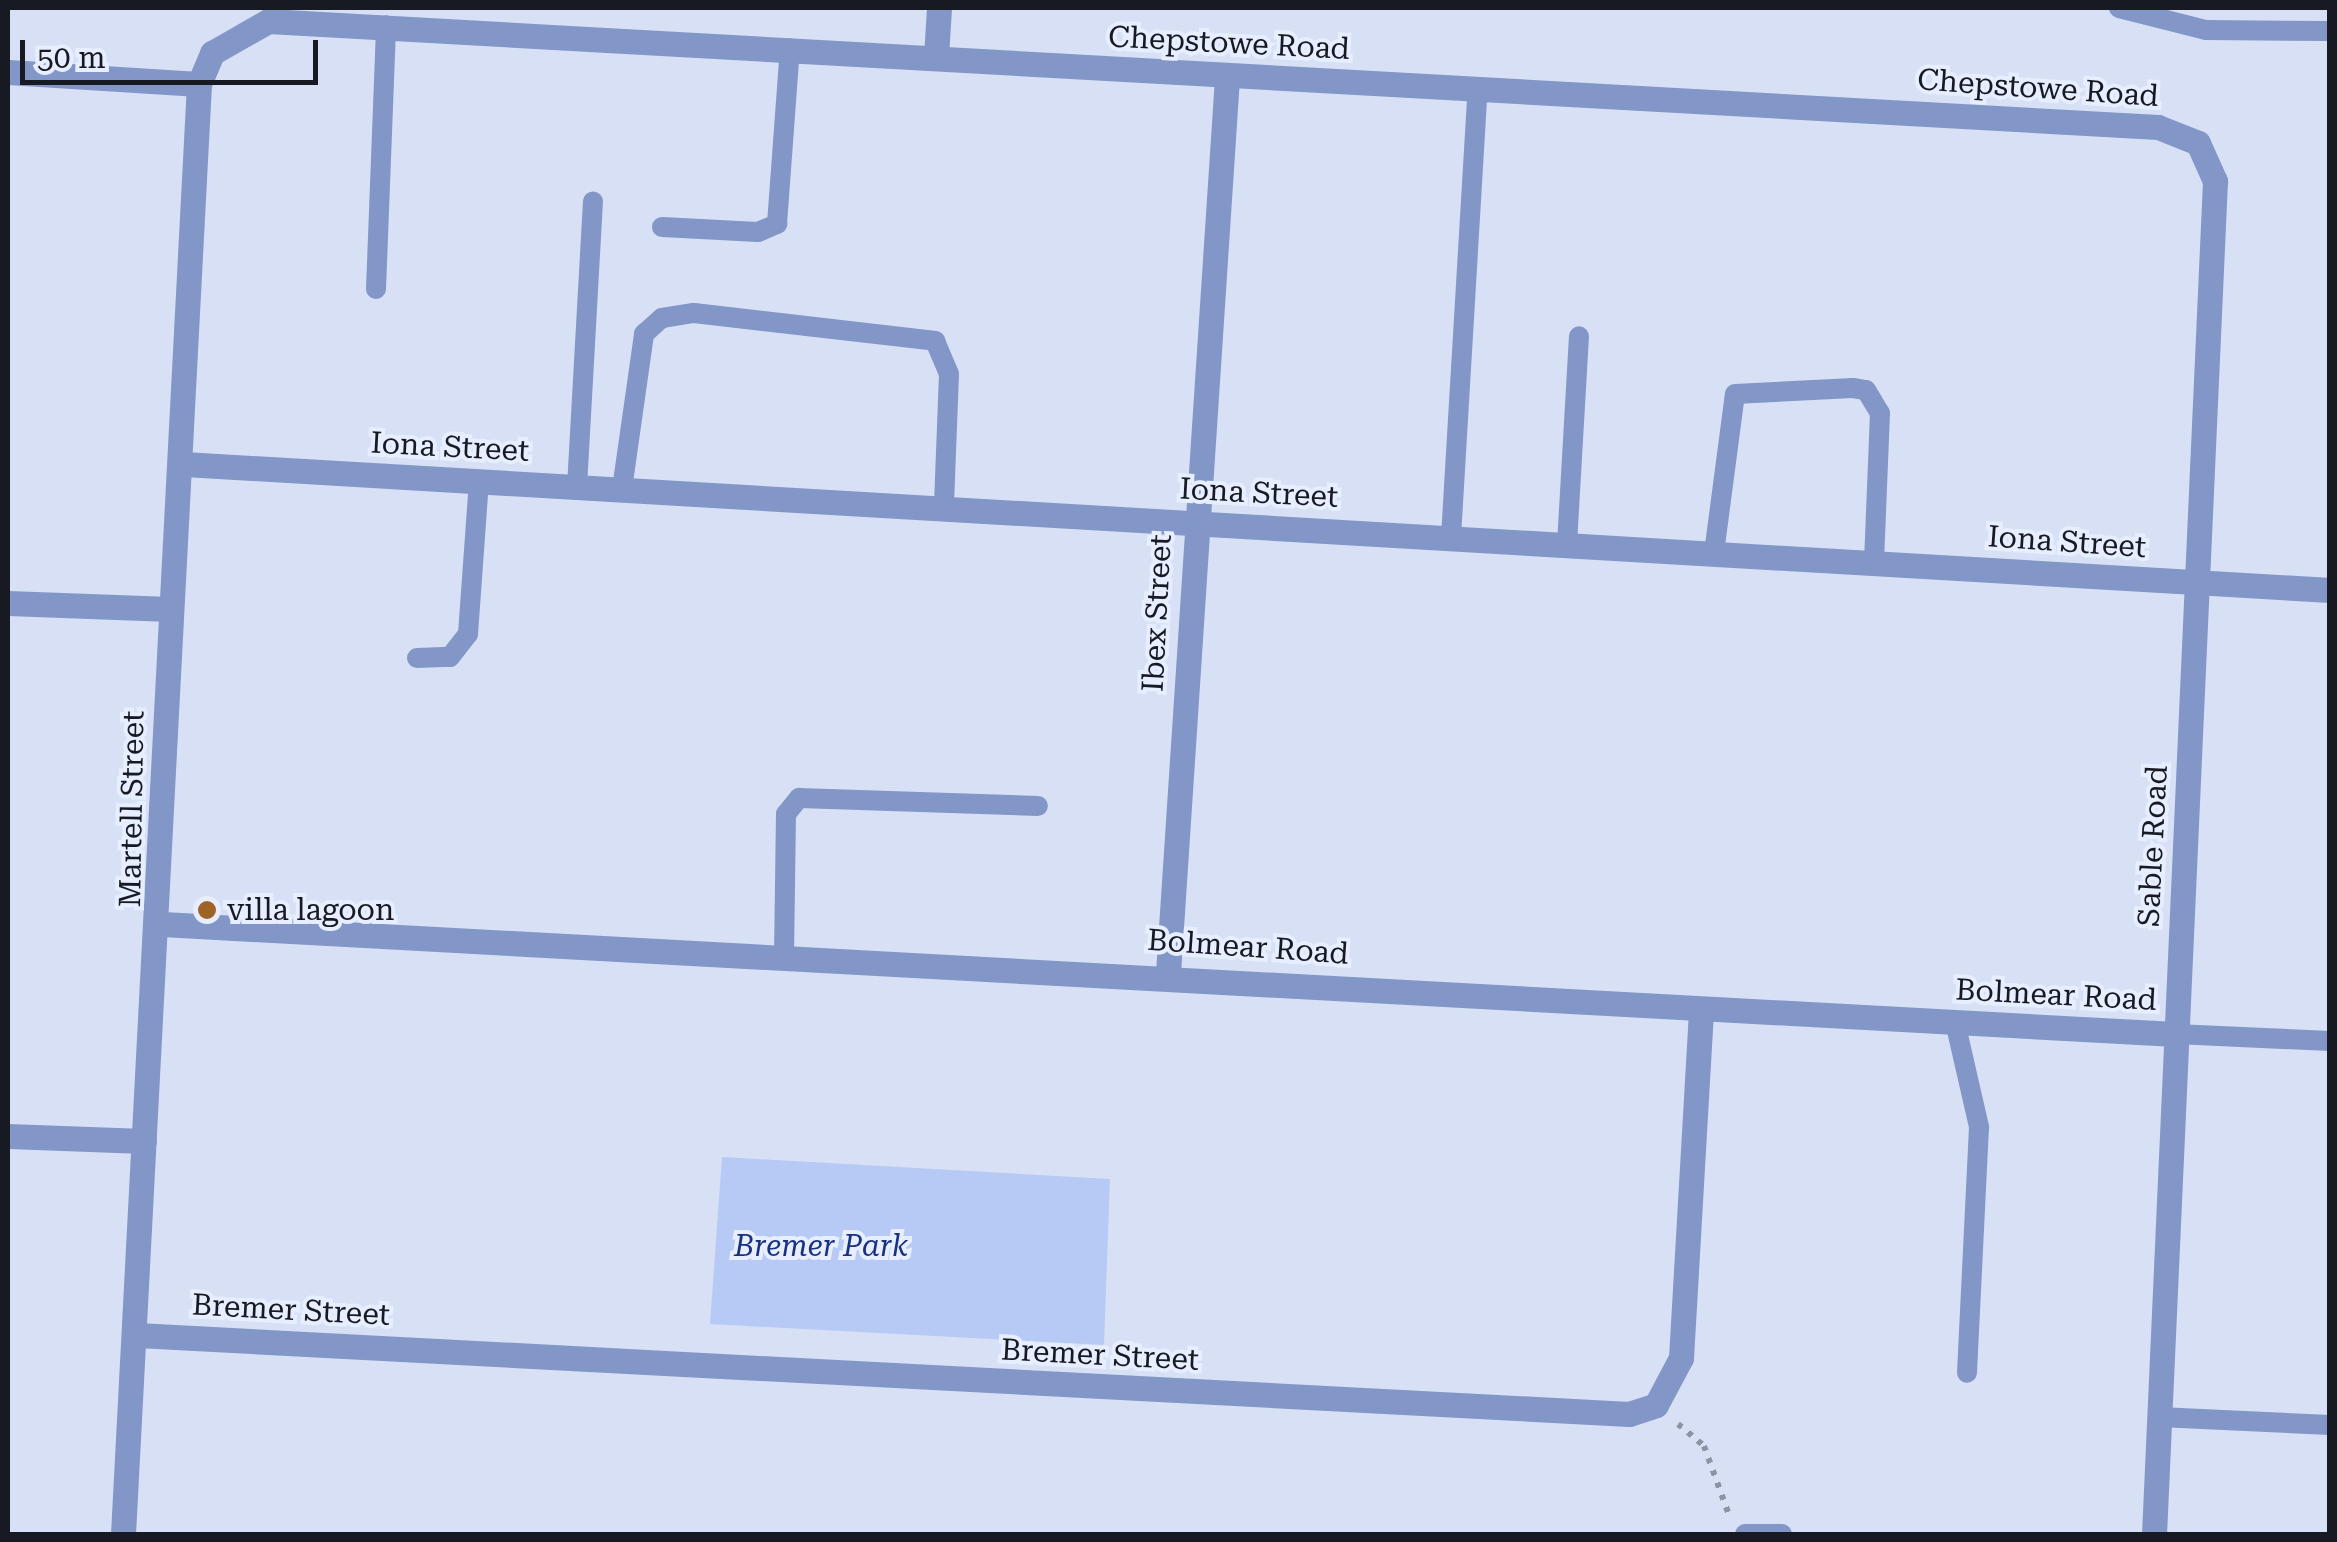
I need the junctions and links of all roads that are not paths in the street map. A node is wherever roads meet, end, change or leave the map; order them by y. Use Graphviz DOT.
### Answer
graph roads {
  1 [pos="939,8"];
  2 [pos="2120,8"];
  3 [pos="386,25"];
  4 [pos="2330,31"];
  5 [pos="790,48"];
  6 [pos="936,56"];
  7 [pos="8,72"];
  8 [pos="1227,77"];
  9 [pos="200,84"];
  10 [pos="1478,88"];
  11 [pos="2211,161"];
  12 [pos="592,200"];
  13 [pos="662,227"];
  14 [pos="376,290"];
  15 [pos="1579,336"];
  16 [pos="184,464"];
  17 [pos="479,481"];
  18 [pos="577,487"];
  19 [pos="622,489"];
  20 [pos="944,507"];
  21 [pos="1196,522"];
  22 [pos="1451,537"];
  23 [pos="1566,544"];
  24 [pos="1714,553"];
  25 [pos="1874,563"];
  26 [pos="2200,583"];
  27 [pos="2330,590"];
  28 [pos="8,603"];
  29 [pos="170,609"];
  30 [pos="418,658"];
  31 [pos="1038,806"];
  32 [pos="162,924"];
  33 [pos="784,956"];
  34 [pos="1168,973"];
  35 [pos="1701,1010"];
  36 [pos="1955,1022"];
  37 [pos="2175,1034"];
  38 [pos="2330,1042"];
  39 [pos="8,1136"];
  40 [pos="144,1141"];
  41 [pos="138,1334"];
  42 [pos="1967,1373"];
  43 [pos="2159,1417"];
  44 [pos="2330,1425"];
  45 [pos="123,1534"];
  46 [pos="1745,1534"];
  47 [pos="1782,1534"];
  48 [pos="2154,1534"];
  1 -- 6 [label="street"];
  2 -- 4 [label="lane"];
  3 -- 5 [label="street, Chepstowe Road"];
  3 -- 9 [label="street, Chepstowe Road"];
  3 -- 14 [label="lane"];
  5 -- 6 [label="street, Chepstowe Road"];
  5 -- 13 [label="lane"];
  6 -- 8 [label="street, Chepstowe Road"];
  7 -- 9 [label="street"];
  8 -- 10 [label="street, Chepstowe Road"];
  8 -- 21 [label="street, Ibex Street"];
  9 -- 16 [label="street, Martell Street"];
  10 -- 11 [label="street, Chepstowe Road"];
  10 -- 22 [label="lane"];
  11 -- 26 [label="street, Sable Road"];
  12 -- 18 [label="lane"];
  15 -- 23 [label="lane"];
  16 -- 17 [label="street, Iona Street"];
  16 -- 29 [label="street, Martell Street"];
  17 -- 18 [label="street, Iona Street"];
  17 -- 30 [label="lane"];
  18 -- 19 [label="street, Iona Street"];
  19 -- 20 [label="street, Iona Street"];
  19 -- 20 [label="lane"];
  20 -- 21 [label="street, Iona Street"];
  21 -- 22 [label="street, Iona Street"];
  21 -- 34 [label="street, Ibex Street"];
  22 -- 23 [label="street, Iona Street"];
  23 -- 24 [label="street, Iona Street"];
  24 -- 25 [label="street, Iona Street"];
  24 -- 25 [label="lane"];
  25 -- 26 [label="street, Iona Street"];
  26 -- 27 [label="street, Iona Street"];
  26 -- 37 [label="street, Sable Road"];
  28 -- 29 [label="street"];
  29 -- 32 [label="street, Martell Street"];
  31 -- 33 [label="lane"];
  32 -- 33 [label="street, Bolmear Road"];
  32 -- 40 [label="street, Martell Street"];
  33 -- 34 [label="street, Bolmear Road"];
  34 -- 35 [label="street, Bolmear Road"];
  35 -- 36 [label="street, Bolmear Road"];
  35 -- 41 [label="street, Bremer Street"];
  36 -- 37 [label="street, Bolmear Road"];
  36 -- 42 [label="lane"];
  37 -- 38 [label="lane, Bolmear Road"];
  37 -- 43 [label="street, Sable Road"];
  39 -- 40 [label="street"];
  40 -- 41 [label="street, Martell Street"];
  41 -- 45 [label="street, Martell Street"];
  43 -- 44 [label="lane"];
  43 -- 48 [label="street, Sable Road"];
  46 -- 47 [label="lane"];
}
